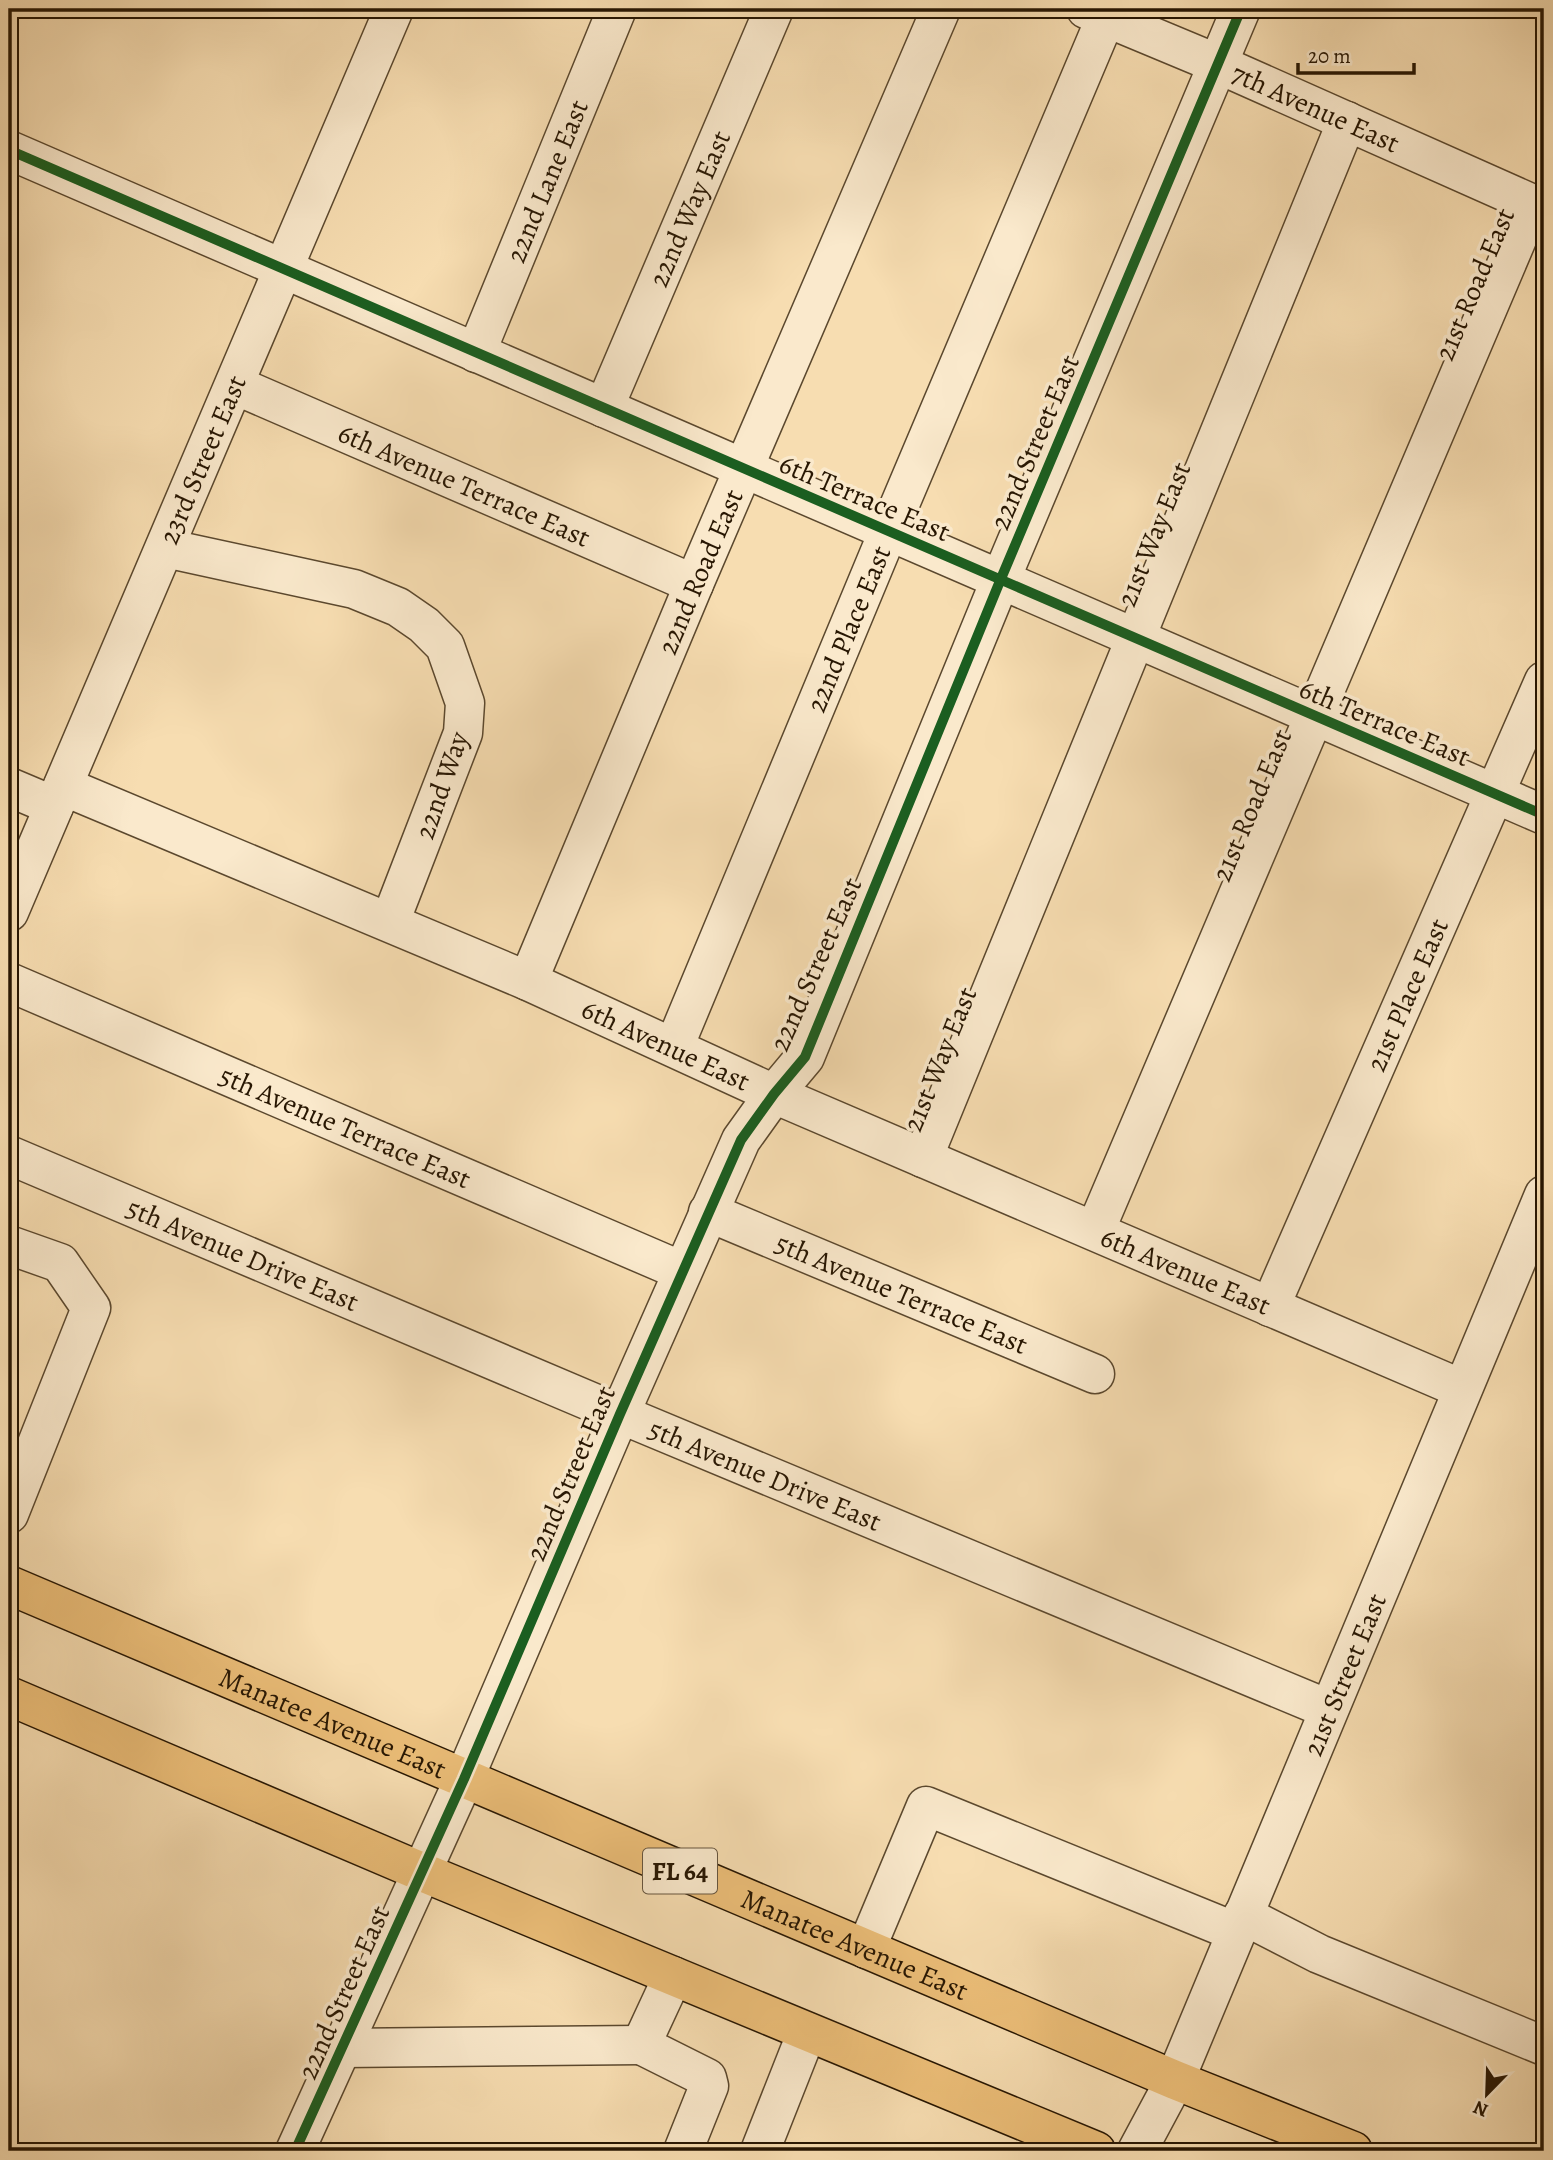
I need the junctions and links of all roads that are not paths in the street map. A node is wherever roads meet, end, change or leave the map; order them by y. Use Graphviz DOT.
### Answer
graph roads {
  1 [pos="394,9"];
  2 [pos="617,9"];
  3 [pos="774,9"];
  4 [pos="941,9"];
  5 [pos="1241,9"];
  6 [pos="1096,13"];
  7 [pos="1218,64"];
  8 [pos="1347,121"];
  9 [pos="9,150"];
  10 [pos="1538,206"];
  11 [pos="284,270"];
  12 [pos="476,353"];
  13 [pos="234,385"];
  14 [pos="604,408"];
  15 [pos="744,470"];
  16 [pos="889,530"];
  17 [pos="165,548"];
  18 [pos="1000,581"];
  19 [pos="694,584"];
  20 [pos="1135,640"];
  21 [pos="1544,681"];
  22 [pos="1314,716"];
  23 [pos="9,787"];
  24 [pos="1495,794"];
  25 [pos="58,796"];
  26 [pos="1544,815"];
  27 [pos="9,912"];
  28 [pos="390,922"];
  29 [pos="528,981"];
  30 [pos="9,982"];
  31 [pos="674,1047"];
  32 [pos="774,1094"];
  33 [pos="9,1155"];
  34 [pos="923,1158"];
  35 [pos="1544,1195"];
  36 [pos="708,1212"];
  37 [pos="1095,1231"];
  38 [pos="9,1245"];
  39 [pos="682,1271"];
  40 [pos="1270,1307"];
  41 [pos="1095,1374"];
  42 [pos="1462,1389"];
  43 [pos="620,1414"];
  44 [pos="9,1514"];
  45 [pos="9,1585"];
  46 [pos="9,1696"];
  47 [pos="1328,1709"];
  48 [pos="464,1779"];
  49 [pos="422,1872"];
  50 [pos="1240,1923"];
  51 [pos="866,1949"];
  52 [pos="673,1976"];
  53 [pos="807,2032"];
  54 [pos="641,2045"];
  55 [pos="1544,2046"];
  56 [pos="342,2048"];
  57 [pos="1175,2080"];
  58 [pos="295,2151"];
  59 [pos="683,2151"];
  60 [pos="760,2151"];
  61 [pos="1096,2151"];
  62 [pos="1138,2151"];
  63 [pos="1353,2151"];
  1 -- 11 [label="street, 23rd Street East"];
  2 -- 12 [label="street, 22nd Lane East"];
  3 -- 14 [label="street, 22nd Way East"];
  4 -- 15 [label="street, 22nd Road East"];
  5 -- 7 [label="street, 22nd Street East"];
  6 -- 7 [label="street, 7th Avenue East"];
  6 -- 16 [label="street, 22nd Place East"];
  7 -- 8 [label="street, 7th Avenue East"];
  7 -- 18 [label="street, 22nd Street East"];
  8 -- 10 [label="street, 7th Avenue East"];
  8 -- 20 [label="street, 21st Way East"];
  9 -- 11 [label="street, 6th Terrace East"];
  10 -- 22 [label="street, 21st Road East"];
  11 -- 12 [label="street, 6th Terrace East"];
  11 -- 13 [label="street, 23rd Street East"];
  12 -- 14 [label="street, 6th Terrace East"];
  13 -- 17 [label="street, 23rd Street East"];
  13 -- 19 [label="street, 6th Avenue Terrace East"];
  14 -- 15 [label="street, 6th Terrace East"];
  15 -- 16 [label="street, 6th Terrace East"];
  15 -- 19 [label="street, 22nd Road East"];
  16 -- 18 [label="street, 6th Terrace East"];
  16 -- 31 [label="street, 22nd Place East"];
  17 -- 25 [label="street, 23rd Street East"];
  17 -- 28 [label="street, 22nd Way"];
  18 -- 20 [label="street, 6th Terrace East"];
  18 -- 32 [label="street, 22nd Street East"];
  19 -- 29 [label="street, 22nd Road East"];
  20 -- 22 [label="street, 6th Terrace East"];
  20 -- 34 [label="street, 21st Way East"];
  21 -- 24 [label="street, 21st Place East"];
  22 -- 24 [label="street, 6th Terrace East"];
  22 -- 37 [label="street, 21st Road East"];
  23 -- 25 [label="street, 6th Avenue East"];
  24 -- 26 [label="street, 6th Terrace East"];
  24 -- 40 [label="street, 21st Place East"];
  25 -- 27 [label="street, 23rd Street East"];
  25 -- 28 [label="street, 6th Avenue East"];
  28 -- 29 [label="street, 6th Avenue East"];
  29 -- 31 [label="street, 6th Avenue East"];
  30 -- 39 [label="street, 5th Avenue Terrace East"];
  31 -- 32 [label="street, 6th Avenue East"];
  32 -- 34 [label="street, 6th Avenue East"];
  32 -- 36 [label="street, 22nd Street East"];
  33 -- 43 [label="street, 5th Avenue Drive East"];
  34 -- 37 [label="street, 6th Avenue East"];
  35 -- 42 [label="street, 21st Street East"];
  36 -- 39 [label="street, 22nd Street East"];
  36 -- 41 [label="street, 5th Avenue Terrace East"];
  37 -- 40 [label="street, 6th Avenue East"];
  38 -- 44 [label="street"];
  39 -- 43 [label="street, 22nd Street East"];
  40 -- 42 [label="street, 6th Avenue East"];
  42 -- 47 [label="street, 21st Street East"];
  43 -- 47 [label="street, 5th Avenue Drive East"];
  43 -- 48 [label="street, 22nd Street East"];
  45 -- 48 [label="main road, Manatee Avenue East / FL 64"];
  46 -- 49 [label="main road"];
  47 -- 50 [label="street, 21st Street East"];
  48 -- 49 [label="street, 22nd Street East"];
  48 -- 51 [label="main road, Manatee Avenue East / FL 64"];
  49 -- 52 [label="main road"];
  49 -- 56 [label="street, 22nd Street East"];
  50 -- 51 [label="street"];
  50 -- 55 [label="street"];
  50 -- 57 [label="street, 21st Street East"];
  51 -- 57 [label="main road, Manatee Avenue East / FL 64"];
  52 -- 53 [label="main road"];
  52 -- 54 [label="street"];
  53 -- 60 [label="street"];
  53 -- 61 [label="main road"];
  54 -- 56 [label="street"];
  54 -- 59 [label="street"];
  56 -- 58 [label="street, 22nd Street East"];
  57 -- 62 [label="street, 21st Street East"];
  57 -- 63 [label="main road, Manatee Avenue East / FL 64"];
}
